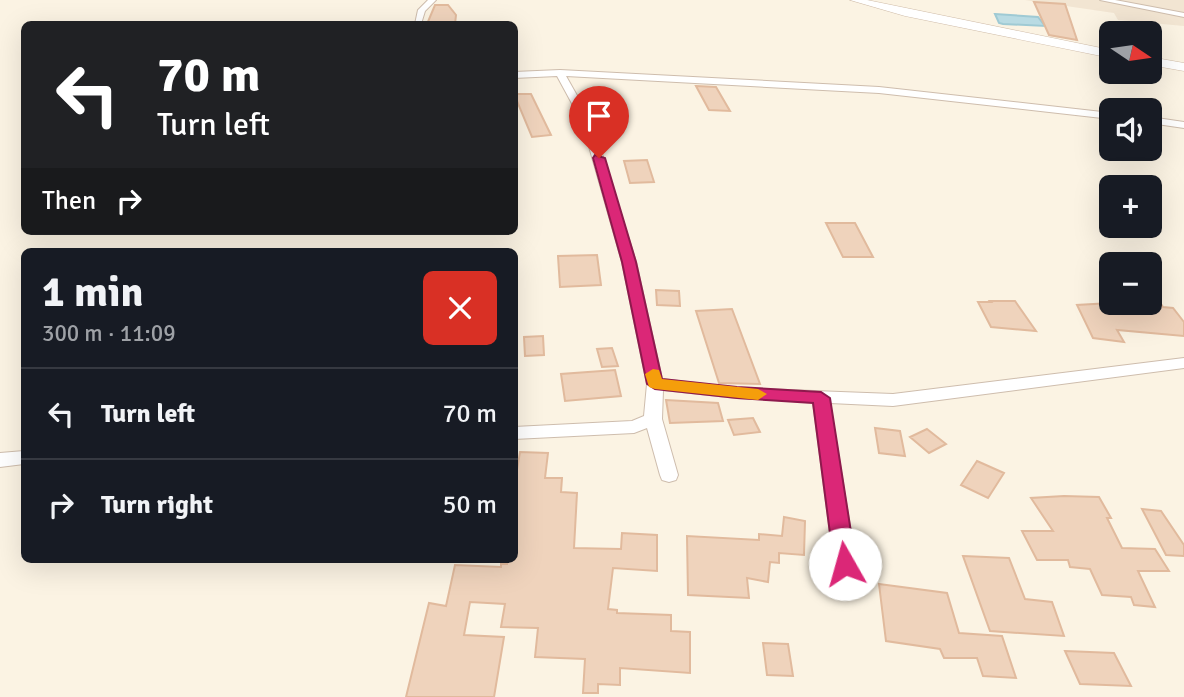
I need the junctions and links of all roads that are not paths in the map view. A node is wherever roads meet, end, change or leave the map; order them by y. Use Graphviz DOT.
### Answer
graph roads {
  1 [pos="432,0"];
  2 [pos="855,0"];
  3 [pos="1104,0"];
  4 [pos="1184,15"];
  5 [pos="419,21"];
  6 [pos="1099,52"];
  7 [pos="1162,63"];
  8 [pos="1184,67"];
  9 [pos="560,73"];
  10 [pos="518,75"];
  11 [pos="1099,115"];
  12 [pos="1162,122"];
  13 [pos="1184,125"];
  14 [pos="1184,363"];
  15 [pos="655,384"];
  16 [pos="821,398"];
  17 [pos="653,419"];
  18 [pos="518,433"];
  19 [pos="21,458"];
  20 [pos="0,460"];
  21 [pos="669,475"];
  22 [pos="845,564"];
  1 -- 5 [label="street"];
  2 -- 6 [label="main road"];
  3 -- 4 [label="street"];
  7 -- 8 [label="main road"];
  9 -- 10 [label="street"];
  9 -- 11 [label="street"];
  9 -- 15 [label="street"];
  12 -- 13 [label="street"];
  14 -- 16 [label="street"];
  15 -- 16 [label="street"];
  15 -- 17 [label="street"];
  16 -- 22 [label="street"];
  17 -- 18 [label="street"];
  17 -- 21 [label="street"];
  19 -- 20 [label="street"];
}
